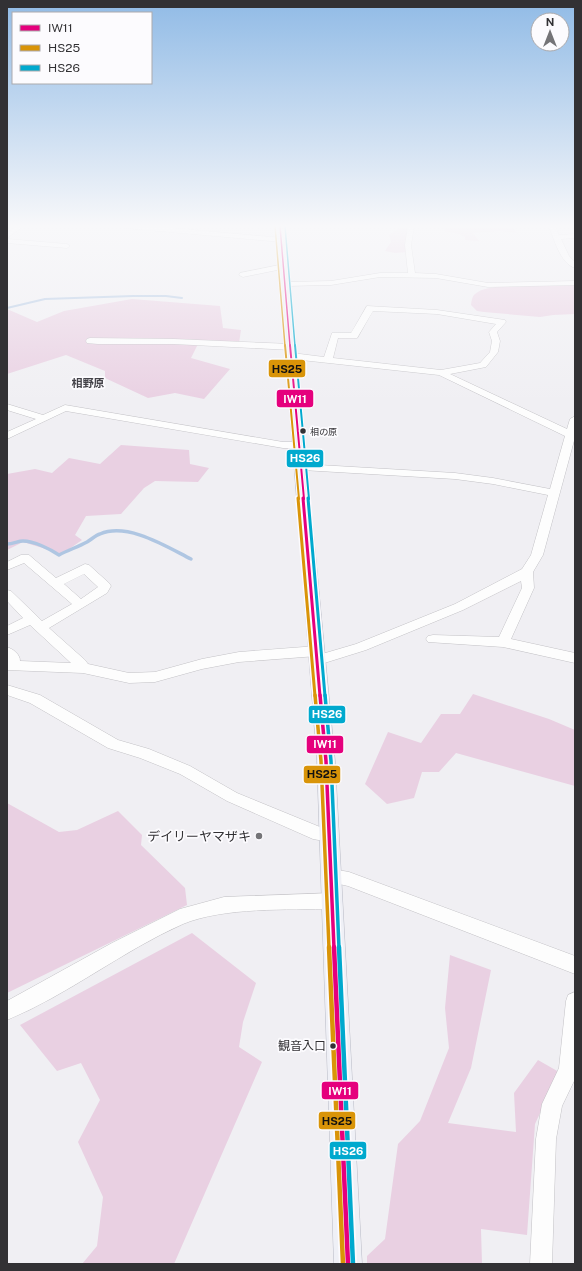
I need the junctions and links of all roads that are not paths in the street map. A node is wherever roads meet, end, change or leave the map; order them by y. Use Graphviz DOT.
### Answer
graph roads {
  1 [pos="286,285"];
  2 [pos="90,341"];
  3 [pos="291,351"];
  4 [pos="328,359"];
  5 [pos="441,373"];
  6 [pos="7,407"];
  7 [pos="44,418"];
  8 [pos="575,419"];
  9 [pos="572,435"];
  10 [pos="7,436"];
  11 [pos="300,445"];
  12 [pos="302,467"];
  13 [pos="554,493"];
  14 [pos="7,566"];
  15 [pos="527,572"];
  16 [pos="56,584"];
  17 [pos="7,594"];
  18 [pos="80,605"];
  19 [pos="31,619"];
  20 [pos="42,627"];
  21 [pos="7,631"];
  22 [pos="433,639"];
  23 [pos="504,642"];
  24 [pos="7,652"];
  25 [pos="318,655"];
  26 [pos="575,658"];
  27 [pos="10,665"];
  28 [pos="83,668"];
  29 [pos="7,690"];
  30 [pos="330,835"];
  31 [pos="332,876"];
  32 [pos="333,901"];
  33 [pos="575,965"];
  34 [pos="575,1001"];
  35 [pos="7,1011"];
  36 [pos="348,1264"];
  37 [pos="541,1264"];
  1 -- 3 [label="main road"];
  2 -- 3 [label="street"];
  3 -- 4 [label="street"];
  3 -- 11 [label="main road"];
  4 -- 5 [label="street"];
  4 -- 5 [label="street"];
  5 -- 9 [label="street"];
  6 -- 7 [label="street"];
  7 -- 10 [label="street"];
  7 -- 11 [label="street"];
  8 -- 9 [label="street"];
  9 -- 13 [label="street"];
  11 -- 12 [label="main road"];
  12 -- 13 [label="street"];
  12 -- 25 [label="main road"];
  13 -- 15 [label="street"];
  14 -- 16 [label="street"];
  15 -- 23 [label="street"];
  15 -- 25 [label="street"];
  16 -- 18 [label="street"];
  16 -- 18 [label="street"];
  17 -- 19 [label="street"];
  18 -- 20 [label="street"];
  19 -- 20 [label="street"];
  19 -- 21 [label="street"];
  20 -- 28 [label="street"];
  22 -- 23 [label="street"];
  23 -- 26 [label="street"];
  24 -- 27 [label="street"];
  25 -- 28 [label="street"];
  25 -- 30 [label="main road"];
  27 -- 28 [label="street"];
  29 -- 30 [label="street"];
  30 -- 31 [label="main road"];
  31 -- 32 [label="main road"];
  31 -- 33 [label="street"];
  32 -- 35 [label="street"];
  32 -- 36 [label="main road"];
  34 -- 37 [label="street"];
}
